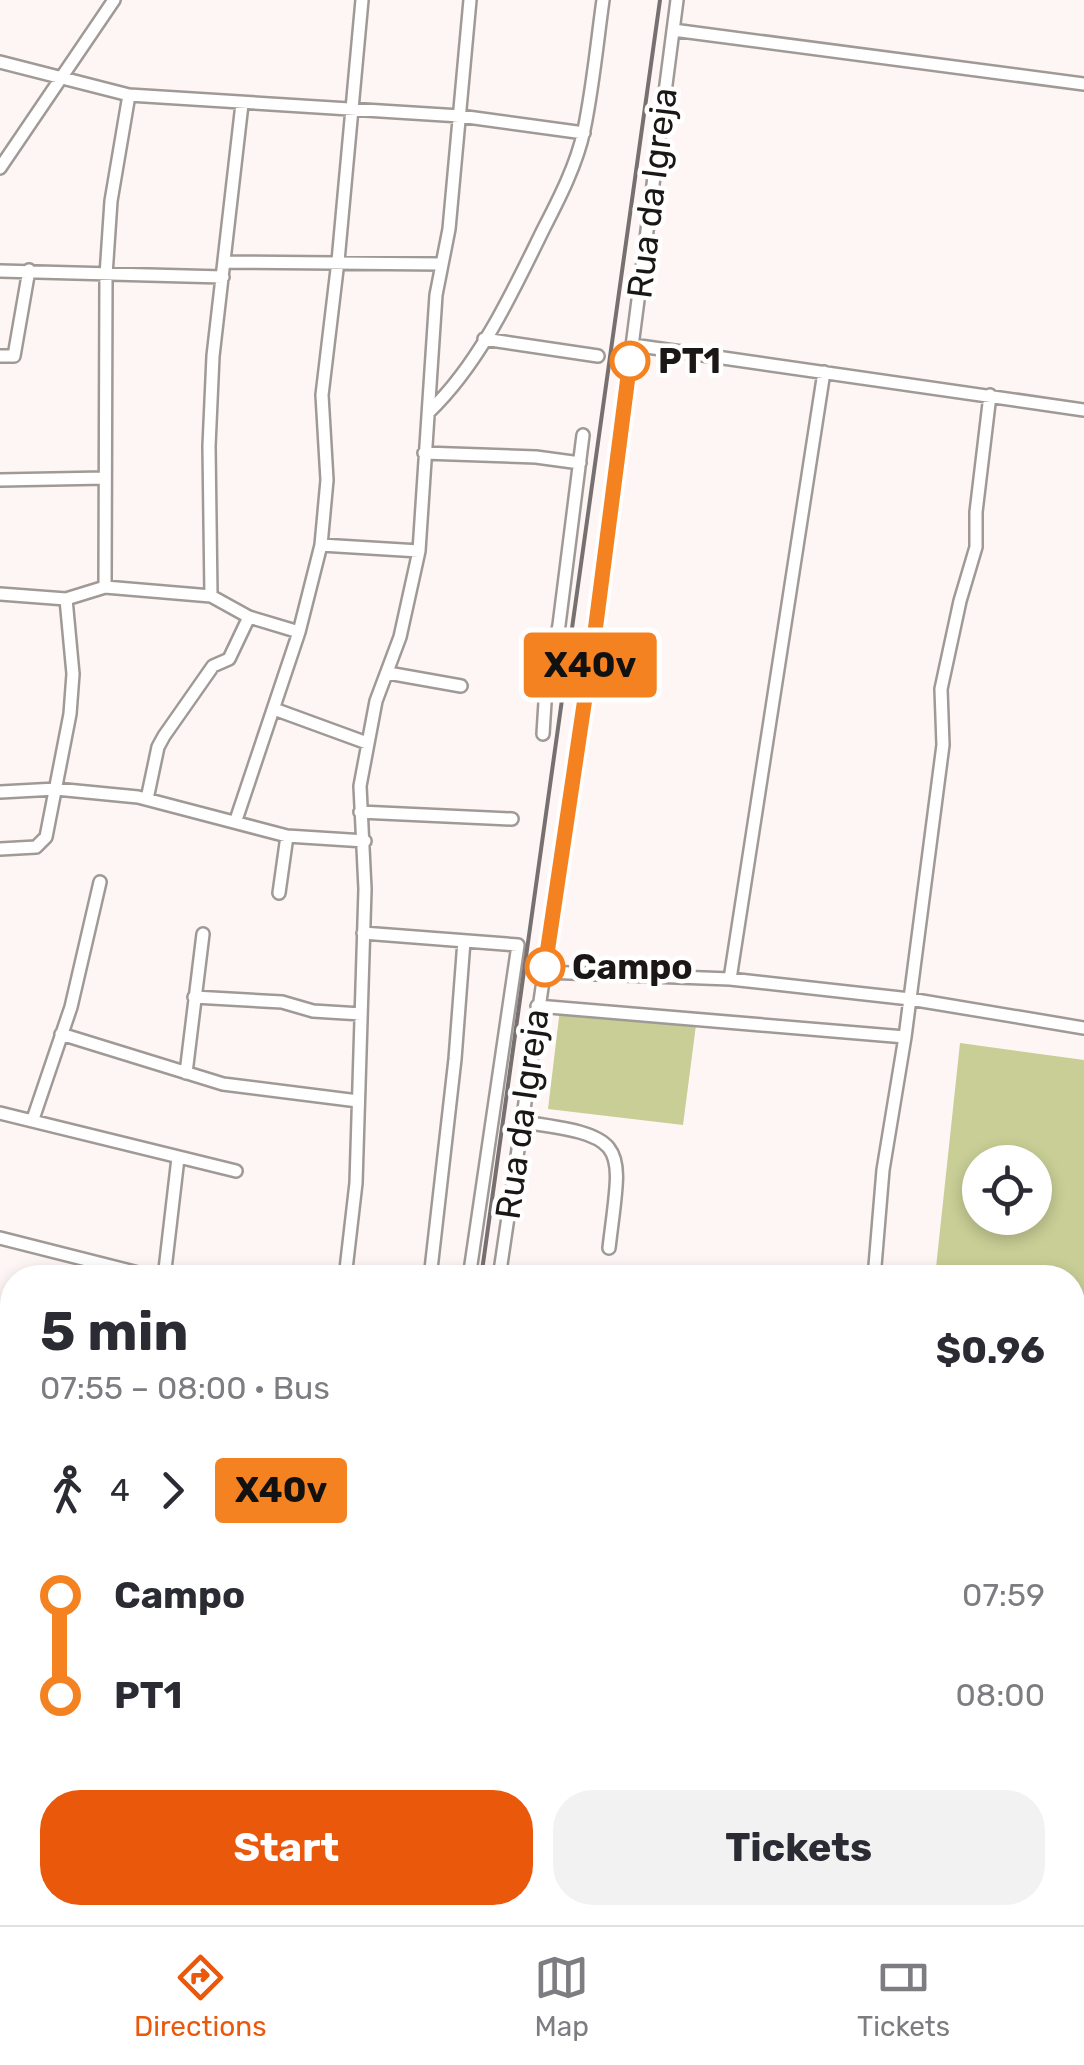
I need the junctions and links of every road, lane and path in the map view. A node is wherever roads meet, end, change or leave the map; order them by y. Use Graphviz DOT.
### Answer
graph roads {
  1 [pos="114,0"];
  2 [pos="362,0"];
  3 [pos="470,0"];
  4 [pos="603,0"];
  5 [pos="677,0"];
  6 [pos="673,30"];
  7 [pos="0,62"];
  8 [pos="61,78"];
  9 [pos="1084,84"];
  10 [pos="129,95"];
  11 [pos="242,104"];
  12 [pos="353,110"];
  13 [pos="460,116"];
  14 [pos="584,133"];
  15 [pos="0,168"];
  16 [pos="338,261"];
  17 [pos="226,262"];
  18 [pos="442,264"];
  19 [pos="29,270"];
  20 [pos="0,272"];
  21 [pos="106,275"];
  22 [pos="222,277"];
  23 [pos="484,339"];
  24 [pos="633,345"];
  25 [pos="0,356"];
  26 [pos="598,356"];
  27 [pos="824,372"];
  28 [pos="990,395"];
  29 [pos="1084,410"];
  30 [pos="429,412"];
  31 [pos="583,435"];
  32 [pos="424,454"];
  33 [pos="580,463"];
  34 [pos="106,478"];
  35 [pos="0,480"];
  36 [pos="322,546"];
  37 [pos="419,552"];
  38 [pos="104,588"];
  39 [pos="0,594"];
  40 [pos="211,596"];
  41 [pos="66,598"];
  42 [pos="248,617"];
  43 [pos="300,632"];
  44 [pos="388,672"];
  45 [pos="462,686"];
  46 [pos="274,709"];
  47 [pos="543,734"];
  48 [pos="366,743"];
  49 [pos="56,789"];
  50 [pos="0,792"];
  51 [pos="147,799"];
  52 [pos="360,812"];
  53 [pos="512,819"];
  54 [pos="236,820"];
  55 [pos="287,836"];
  56 [pos="365,842"];
  57 [pos="0,849"];
  58 [pos="100,882"];
  59 [pos="280,893"];
  60 [pos="203,934"];
  61 [pos="363,934"];
  62 [pos="464,941"];
  63 [pos="544,972"];
  64 [pos="730,979"];
  65 [pos="194,998"];
  66 [pos="910,999"];
  67 [pos="537,1006"];
  68 [pos="361,1014"];
  69 [pos="1084,1028"];
  70 [pos="61,1034"];
  71 [pos="905,1037"];
  72 [pos="186,1072"];
  73 [pos="358,1101"];
  74 [pos="0,1113"];
  75 [pos="33,1119"];
  76 [pos="521,1122"];
  77 [pos="178,1158"];
  78 [pos="236,1172"];
  79 [pos="0,1238"];
  80 [pos="608,1248"];
  81 [pos="109,1265"];
  82 [pos="163,1265"];
  83 [pos="347,1265"];
  84 [pos="432,1265"];
  85 [pos="471,1265"];
  86 [pos="501,1265"];
  87 [pos="875,1265"];
  1 -- 8 [label="street"];
  2 -- 12 [label="street"];
  3 -- 13 [label="street"];
  4 -- 14 [label="street"];
  5 -- 6 [label="street, Rua da Igreja"];
  6 -- 9 [label="street"];
  6 -- 24 [label="street, Rua da Igreja"];
  7 -- 8 [label="street"];
  8 -- 10 [label="street"];
  8 -- 15 [label="street"];
  10 -- 11 [label="street"];
  10 -- 21 [label="street"];
  11 -- 12 [label="street"];
  11 -- 17 [label="street"];
  12 -- 13 [label="street"];
  12 -- 16 [label="street"];
  13 -- 14 [label="street"];
  13 -- 18 [label="street"];
  14 -- 23 [label="street"];
  16 -- 17 [label="street"];
  16 -- 18 [label="street"];
  16 -- 36 [label="street"];
  17 -- 22 [label="street"];
  18 -- 30 [label="street"];
  19 -- 20 [label="street"];
  19 -- 21 [label="street"];
  19 -- 25 [label="street"];
  21 -- 22 [label="street"];
  21 -- 34 [label="street"];
  22 -- 40 [label="street"];
  23 -- 26 [label="street"];
  23 -- 30 [label="street"];
  24 -- 27 [label="street"];
  24 -- 63 [label="street, Rua da Igreja"];
  27 -- 28 [label="street"];
  27 -- 64 [label="street"];
  28 -- 29 [label="street"];
  28 -- 66 [label="street"];
  30 -- 32 [label="street"];
  31 -- 33 [label="street"];
  32 -- 33 [label="street"];
  32 -- 37 [label="street"];
  33 -- 47 [label="street"];
  34 -- 35 [label="street"];
  34 -- 38 [label="street"];
  36 -- 37 [label="street"];
  36 -- 43 [label="street"];
  37 -- 44 [label="street"];
  38 -- 40 [label="street"];
  38 -- 41 [label="street"];
  39 -- 41 [label="street"];
  40 -- 42 [label="street"];
  41 -- 49 [label="street"];
  42 -- 43 [label="street"];
  42 -- 51 [label="street"];
  43 -- 46 [label="street"];
  44 -- 45 [label="street"];
  44 -- 48 [label="street"];
  46 -- 48 [label="street"];
  46 -- 54 [label="street"];
  48 -- 52 [label="street"];
  49 -- 50 [label="street"];
  49 -- 51 [label="street"];
  49 -- 57 [label="street"];
  51 -- 54 [label="street"];
  52 -- 53 [label="street"];
  52 -- 56 [label="street"];
  54 -- 55 [label="street"];
  55 -- 56 [label="street"];
  55 -- 59 [label="street"];
  56 -- 61 [label="street"];
  58 -- 70 [label="street"];
  60 -- 65 [label="street"];
  61 -- 62 [label="street"];
  61 -- 68 [label="street"];
  62 -- 84 [label="street"];
  62 -- 85 [label="street, Rua da Igreja"];
  63 -- 64 [label="street"];
  63 -- 67 [label="street, Rua da Igreja"];
  64 -- 66 [label="street"];
  65 -- 68 [label="street"];
  65 -- 72 [label="street"];
  66 -- 69 [label="street"];
  66 -- 71 [label="street"];
  67 -- 71 [label="street"];
  67 -- 76 [label="street, Rua da Igreja"];
  68 -- 73 [label="street"];
  70 -- 72 [label="street"];
  70 -- 75 [label="street"];
  71 -- 87 [label="street"];
  72 -- 73 [label="street"];
  73 -- 83 [label="street"];
  74 -- 75 [label="street"];
  75 -- 77 [label="street"];
  76 -- 80 [label="street"];
  76 -- 86 [label="street, Rua da Igreja"];
  77 -- 78 [label="street"];
  77 -- 82 [label="street"];
  79 -- 81 [label="street"];
}
